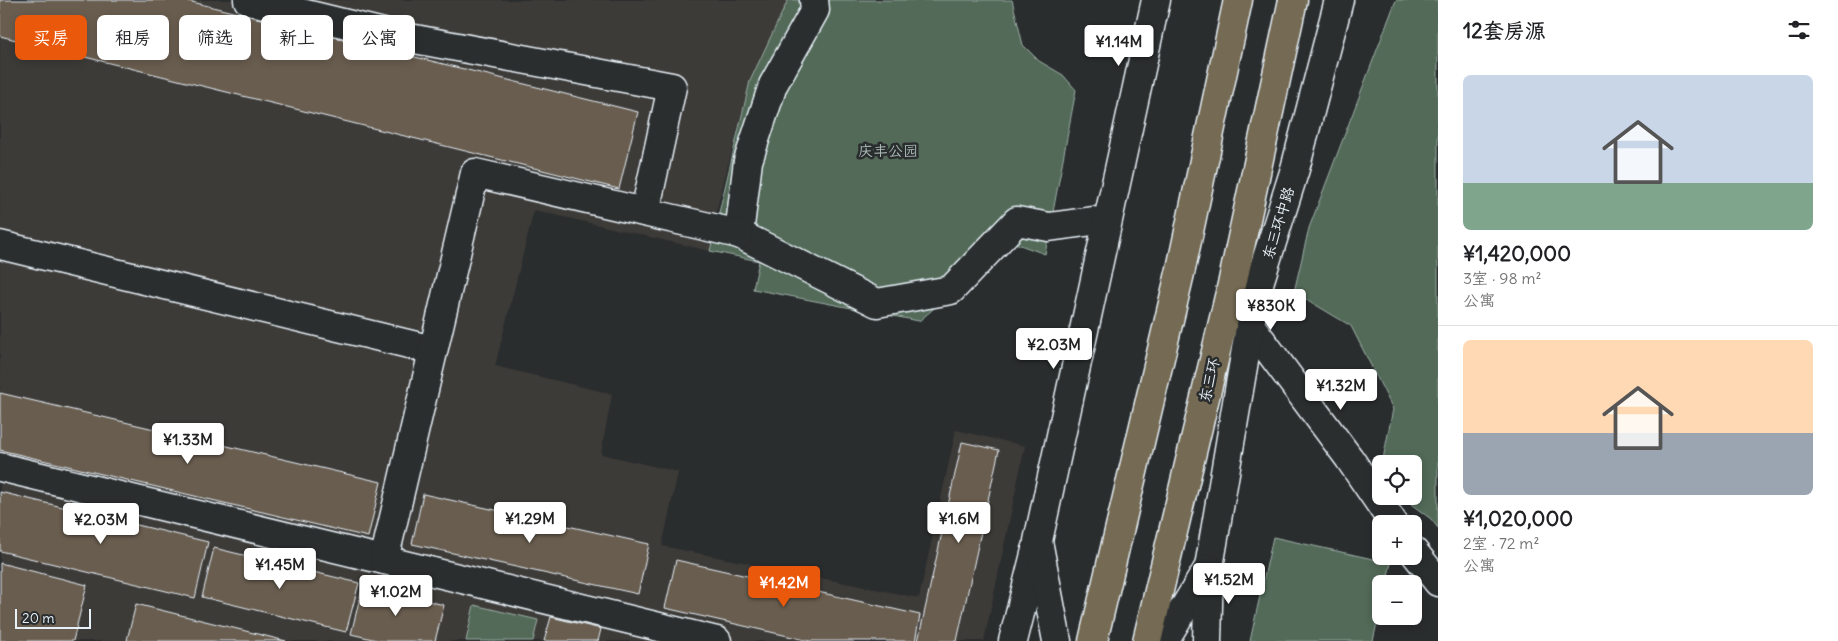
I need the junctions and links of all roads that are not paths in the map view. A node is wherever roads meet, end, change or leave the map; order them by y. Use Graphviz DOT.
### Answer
graph roads {
  1 [pos="248,0"];
  2 [pos="814,0"];
  3 [pos="1156,0"];
  4 [pos="1238,0"];
  5 [pos="1292,0"];
  6 [pos="1339,0"];
  7 [pos="644,212"];
  8 [pos="1094,221"];
  9 [pos="739,234"];
  10 [pos="0,245"];
  11 [pos="1250,325"];
  12 [pos="433,350"];
  13 [pos="0,467"];
  14 [pos="1388,515"];
  15 [pos="1038,541"];
  16 [pos="384,560"];
  17 [pos="1422,562"];
  18 [pos="1209,567"];
  19 [pos="1438,582"];
  20 [pos="718,641"];
  21 [pos="1014,641"];
  22 [pos="1057,641"];
  23 [pos="1093,641"];
  24 [pos="1147,641"];
  25 [pos="1164,641"];
  26 [pos="1207,641"];
  1 -- 7 [label="street"];
  2 -- 9 [label="street"];
  3 -- 15 [label="street"];
  4 -- 23 [label="highway"];
  5 -- 24 [label="highway, 东三环"];
  6 -- 11 [label="street, 东三环中路"];
  7 -- 9 [label="street"];
  7 -- 12 [label="street"];
  8 -- 9 [label="street"];
  10 -- 12 [label="street"];
  11 -- 14 [label="street"];
  11 -- 18 [label="street, 东三环中路"];
  12 -- 16 [label="street"];
  13 -- 16 [label="street"];
  15 -- 21 [label="street"];
  15 -- 22 [label="street"];
  16 -- 20 [label="street"];
  17 -- 19 [label="street"];
  18 -- 25 [label="street, 东三环中路"];
  18 -- 26 [label="street, 东三环中路"];
}
